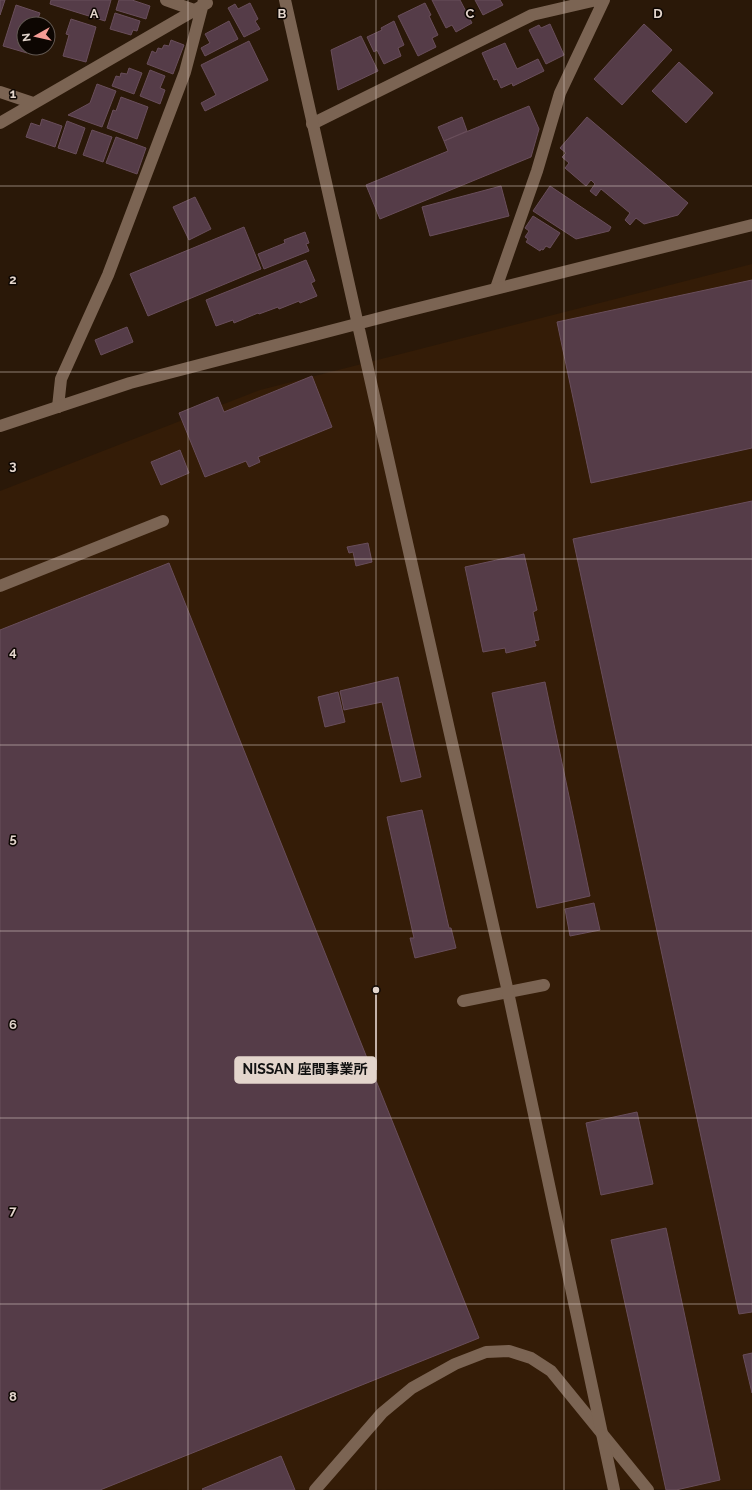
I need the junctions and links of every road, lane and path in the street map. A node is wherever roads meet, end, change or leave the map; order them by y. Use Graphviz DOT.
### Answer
graph roads {
  1 [pos="166,0"];
  2 [pos="285,0"];
  3 [pos="596,0"];
  4 [pos="604,0"];
  5 [pos="204,4"];
  6 [pos="0,92"];
  7 [pos="33,103"];
  8 [pos="0,123"];
  9 [pos="312,124"];
  10 [pos="752,225"];
  11 [pos="496,288"];
  12 [pos="357,324"];
  13 [pos="58,406"];
  14 [pos="0,426"];
  15 [pos="163,521"];
  16 [pos="0,586"];
  17 [pos="544,985"];
  18 [pos="508,992"];
  19 [pos="463,1001"];
  20 [pos="315,1490"];
  21 [pos="614,1490"];
  22 [pos="648,1490"];
  1 -- 5 [label="street"];
  2 -- 9 [label="street"];
  3 -- 9 [label="street"];
  4 -- 11 [label="street"];
  5 -- 7 [label="street"];
  5 -- 13 [label="street"];
  6 -- 7 [label="street"];
  7 -- 8 [label="street"];
  9 -- 12 [label="street"];
  10 -- 11 [label="street"];
  11 -- 12 [label="street"];
  12 -- 13 [label="street"];
  12 -- 18 [label="street"];
  13 -- 14 [label="street"];
  15 -- 16 [label="street"];
  17 -- 18 [label="street"];
  18 -- 19 [label="street"];
  18 -- 21 [label="street"];
  20 -- 22 [label="street"];
}
